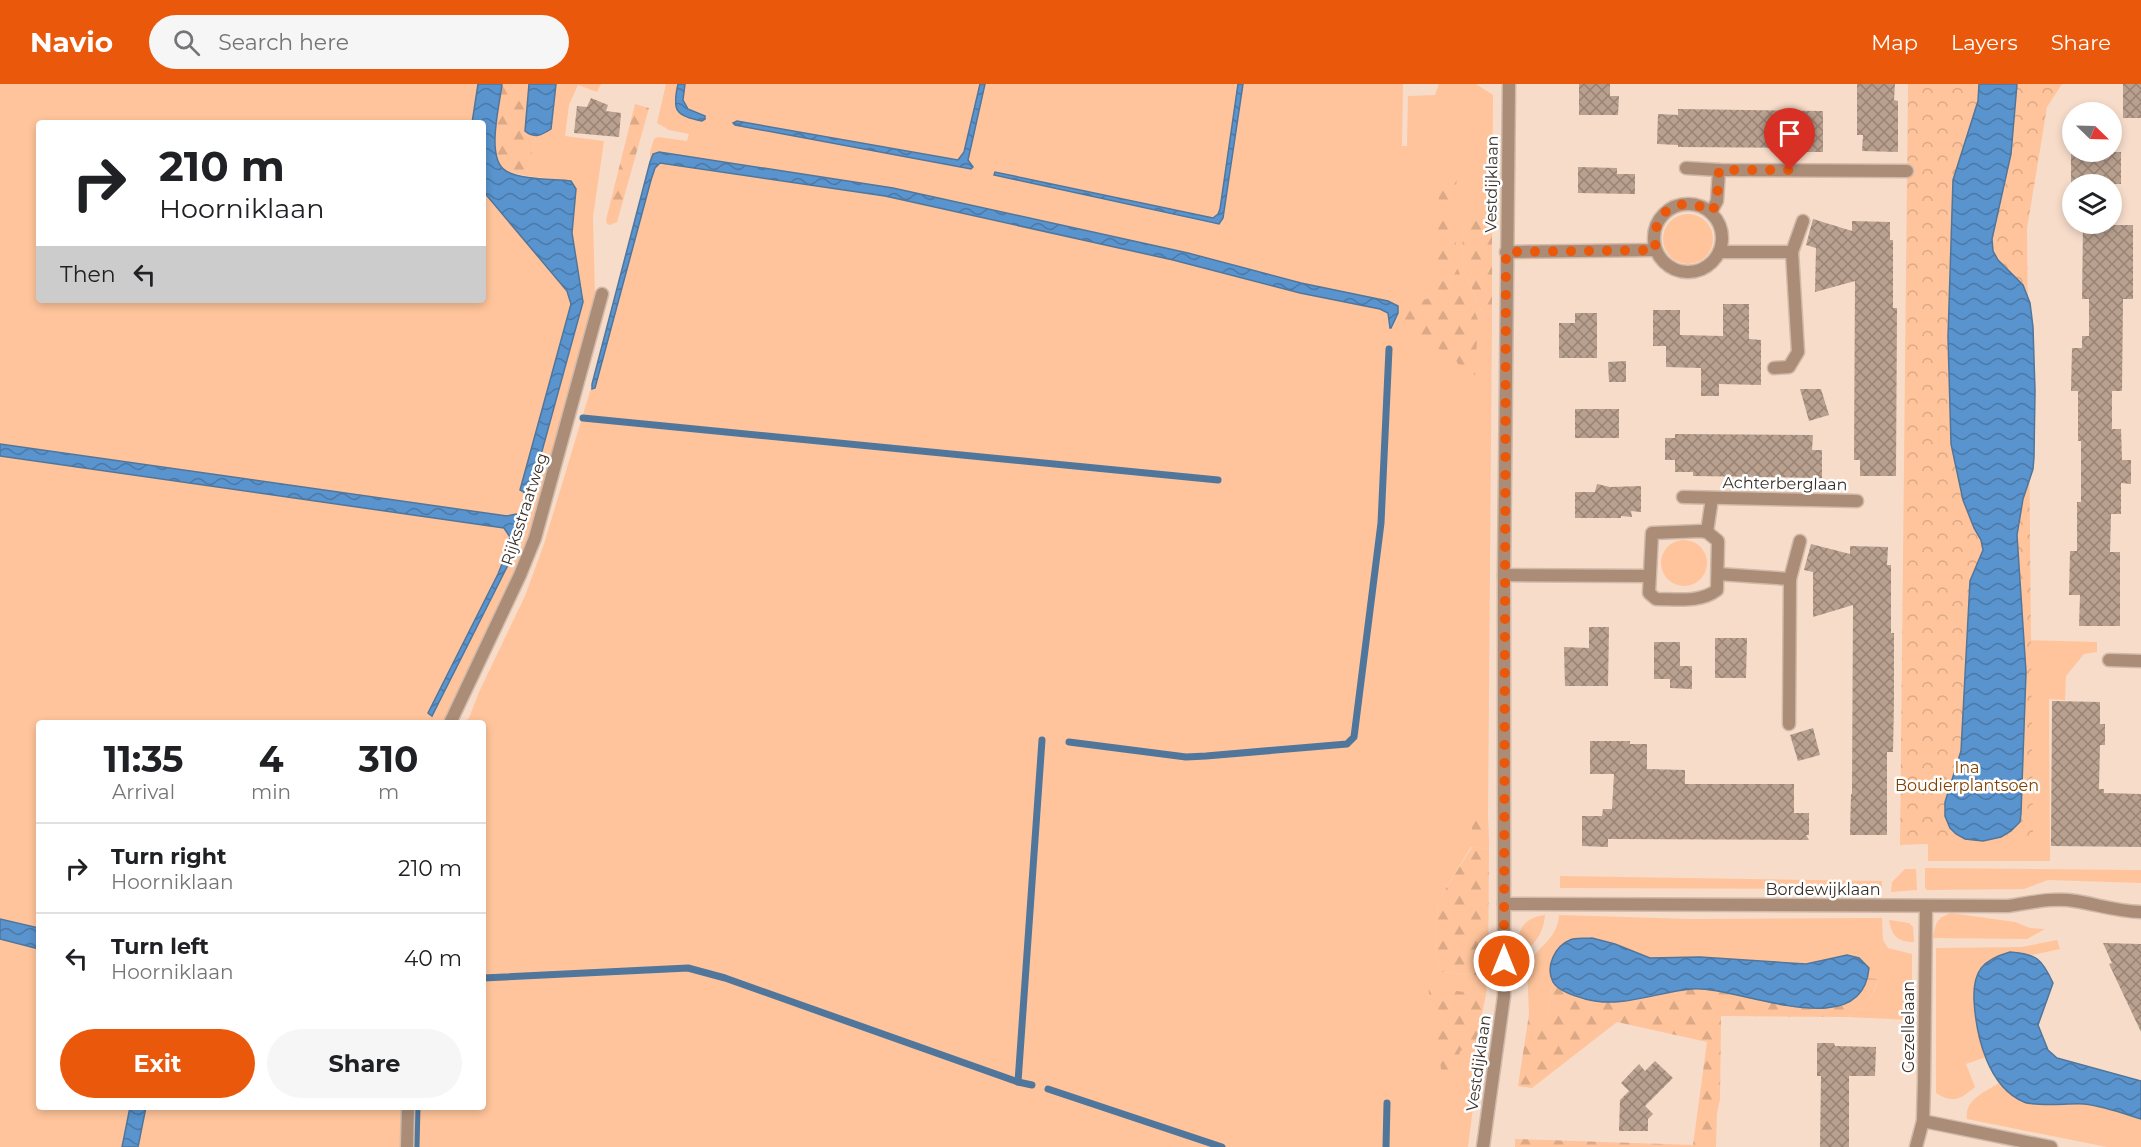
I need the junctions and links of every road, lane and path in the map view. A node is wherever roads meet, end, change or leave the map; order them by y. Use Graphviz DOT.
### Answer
graph roads {
  1 [pos="1509,84"];
  2 [pos="1686,168"];
  3 [pos="1719,170"];
  4 [pos="1907,171"];
  5 [pos="1712,212"];
  6 [pos="1803,221"];
  7 [pos="1656,250"];
  8 [pos="1506,252"];
  9 [pos="1719,252"];
  10 [pos="1792,252"];
  11 [pos="602,294"];
  12 [pos="1774,368"];
  13 [pos="1683,497"];
  14 [pos="1712,498"];
  15 [pos="1857,501"];
  16 [pos="1707,532"];
  17 [pos="1800,541"];
  18 [pos="1718,574"];
  19 [pos="1504,575"];
  20 [pos="1649,576"];
  21 [pos="1790,579"];
  22 [pos="2109,660"];
  23 [pos="2141,661"];
  24 [pos="451,720"];
  25 [pos="1789,724"];
  26 [pos="1504,904"];
  27 [pos="1926,906"];
  28 [pos="2141,912"];
  29 [pos="408,1110"];
  30 [pos="1923,1121"];
  31 [pos="407,1147"];
  32 [pos="1483,1147"];
  33 [pos="1916,1147"];
  34 [pos="2051,1147"];
  1 -- 8 [label="street, Vestdijklaan"];
  2 -- 3 [label="street"];
  3 -- 4 [label="street"];
  3 -- 5 [label="street"];
  5 -- 7 [label="street"];
  5 -- 9 [label="street"];
  6 -- 10 [label="street"];
  7 -- 8 [label="street"];
  7 -- 9 [label="street"];
  8 -- 19 [label="street, Vestdijklaan"];
  9 -- 10 [label="street"];
  10 -- 12 [label="street"];
  11 -- 24 [label="street, Rijksstraatweg"];
  13 -- 14 [label="street, Achterberglaan"];
  14 -- 15 [label="street, Achterberglaan"];
  14 -- 16 [label="street, Achterberglaan"];
  16 -- 18 [label="street"];
  16 -- 20 [label="street"];
  17 -- 21 [label="street"];
  18 -- 20 [label="street"];
  18 -- 21 [label="street"];
  19 -- 20 [label="street"];
  19 -- 26 [label="street, Vestdijklaan"];
  21 -- 25 [label="street"];
  22 -- 23 [label="street"];
  26 -- 27 [label="street, Bordewijklaan"];
  26 -- 32 [label="street, Vestdijklaan"];
  27 -- 28 [label="street, Bordewijklaan"];
  27 -- 30 [label="street, Gezellelaan"];
  29 -- 31 [label="street"];
  30 -- 33 [label="street, Gezellelaan"];
  30 -- 34 [label="street"];
}
